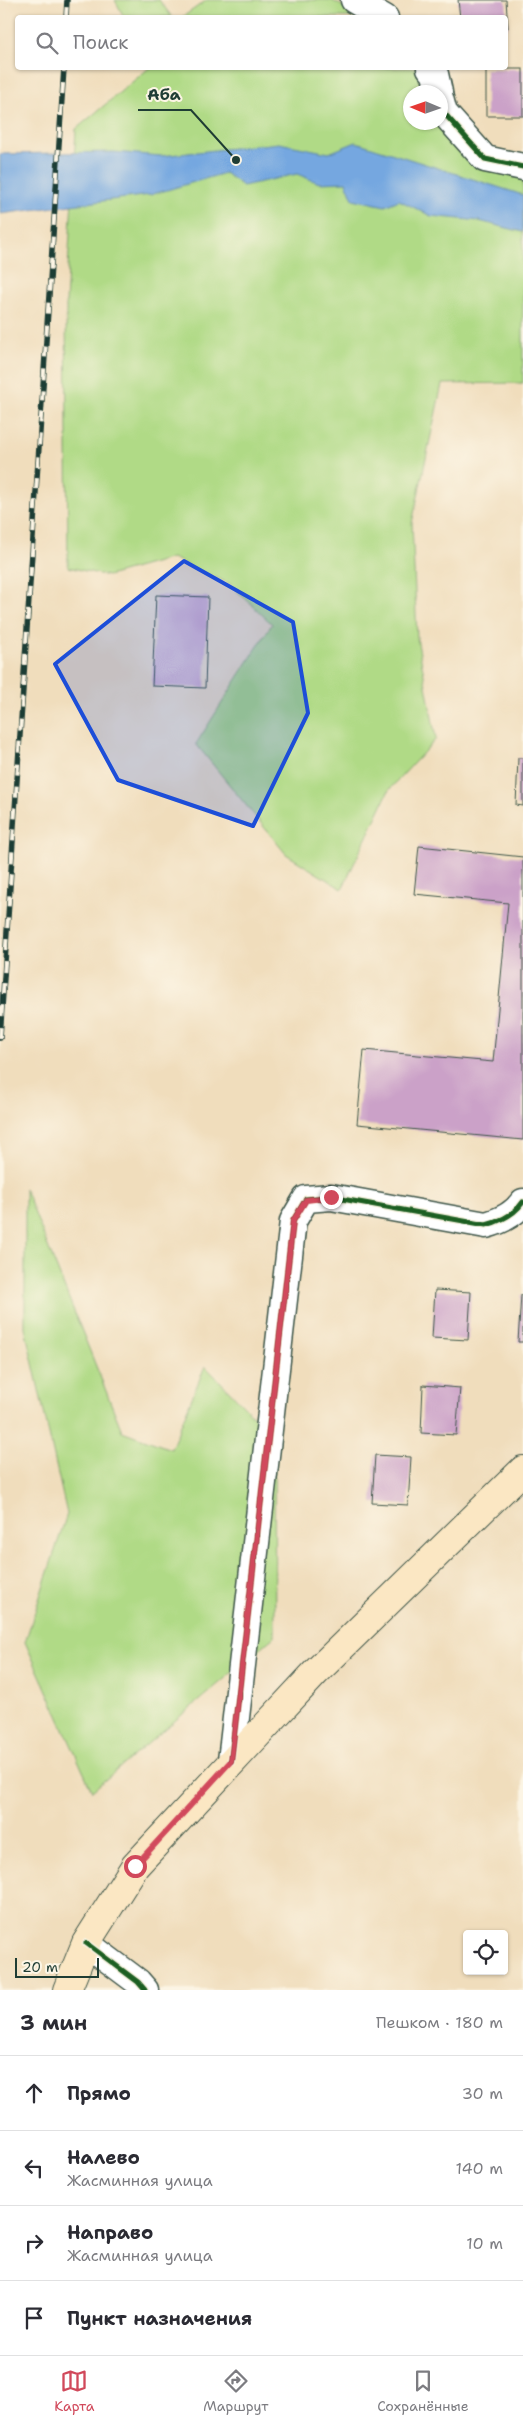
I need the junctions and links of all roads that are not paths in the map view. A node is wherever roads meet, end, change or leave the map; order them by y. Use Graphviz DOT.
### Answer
graph roads {
  1 [pos="354,0"];
  2 [pos="379,15"];
  3 [pos="432,70"];
  4 [pos="437,85"];
  5 [pos="448,117"];
  6 [pos="523,168"];
  7 [pos="523,1202"];
  8 [pos="523,1470"];
  9 [pos="231,1761"];
  10 [pos="86,1942"];
  11 [pos="67,1990"];
  12 [pos="145,1990"];
  1 -- 2 [label="street"];
  3 -- 4 [label="street"];
  5 -- 6 [label="street"];
  7 -- 9 [label="street"];
  8 -- 9 [label="main road"];
  9 -- 10 [label="main road"];
  10 -- 11 [label="main road"];
  10 -- 12 [label="street"];
}
